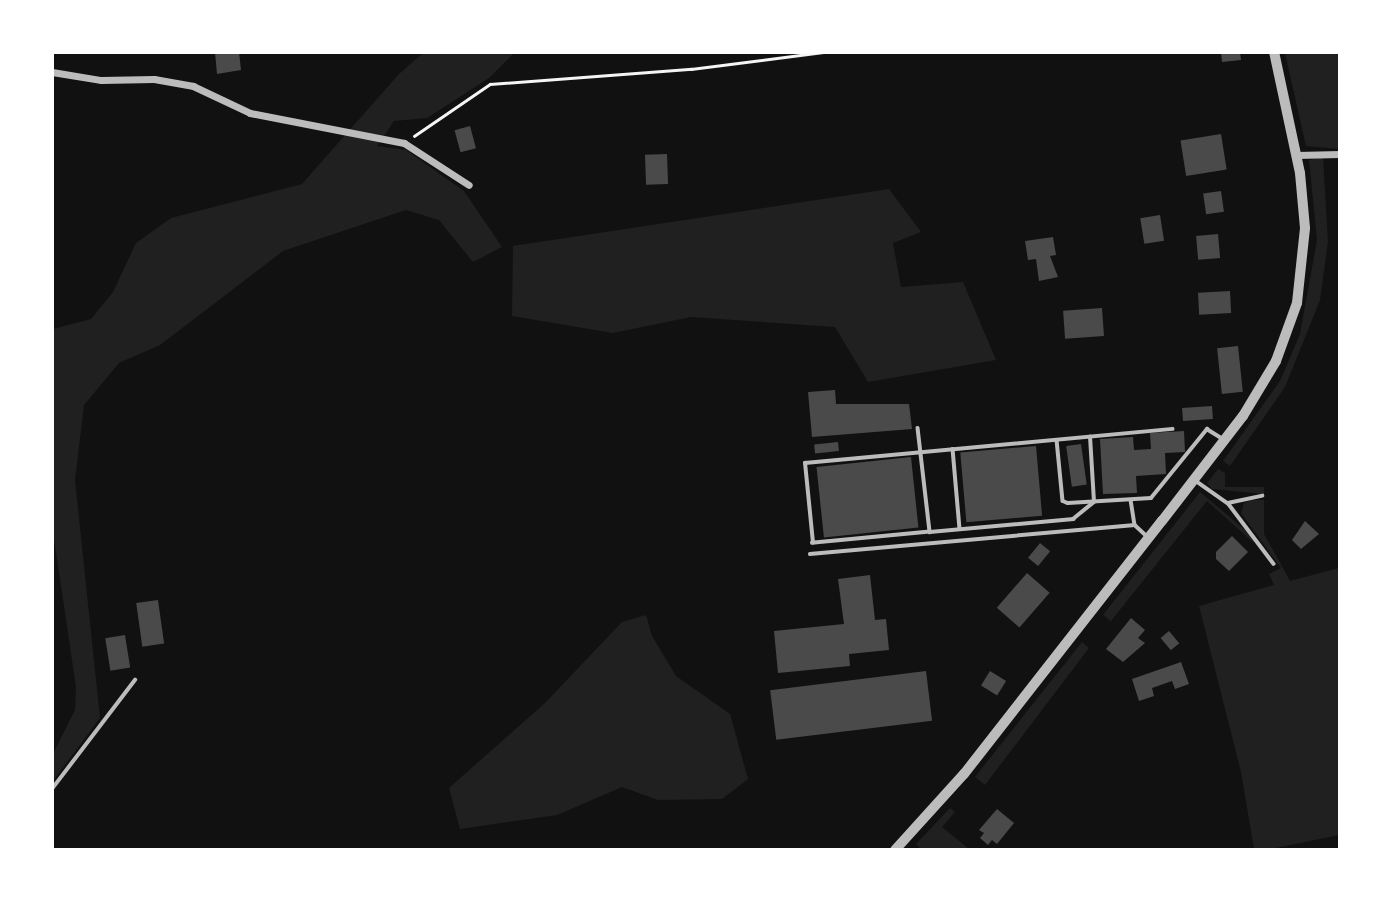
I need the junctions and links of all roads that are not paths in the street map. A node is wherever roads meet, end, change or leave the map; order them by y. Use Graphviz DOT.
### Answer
graph roads {
  1 [pos="1274,52"];
  2 [pos="52,72"];
  3 [pos="1339,154"];
  4 [pos="1296,155"];
  5 [pos="468,185"];
  6 [pos="918,428"];
  7 [pos="1172,429"];
  8 [pos="1090,437"];
  9 [pos="1057,440"];
  10 [pos="1225,440"];
  11 [pos="953,449"];
  12 [pos="920,452"];
  13 [pos="1194,480"];
  14 [pos="1262,496"];
  15 [pos="1131,500"];
  16 [pos="1094,502"];
  17 [pos="1228,503"];
  18 [pos="1135,525"];
  19 [pos="960,529"];
  20 [pos="930,532"];
  21 [pos="1149,537"];
  22 [pos="810,554"];
  23 [pos="1274,564"];
  24 [pos="135,680"];
  25 [pos="52,789"];
  26 [pos="895,849"];
  1 -- 4 [label="street"];
  2 -- 5 [label="street"];
  3 -- 4 [label="street"];
  4 -- 10 [label="street"];
  6 -- 12 [label="lane"];
  7 -- 8 [label="lane"];
  8 -- 9 [label="lane"];
  8 -- 16 [label="lane"];
  9 -- 11 [label="lane"];
  9 -- 16 [label="lane"];
  10 -- 13 [label="street"];
  10 -- 15 [label="lane"];
  11 -- 12 [label="lane"];
  11 -- 19 [label="lane"];
  12 -- 20 [label="lane"];
  12 -- 20 [label="lane"];
  13 -- 17 [label="lane"];
  13 -- 21 [label="street"];
  14 -- 17 [label="lane"];
  15 -- 16 [label="lane"];
  15 -- 18 [label="lane"];
  16 -- 19 [label="lane"];
  17 -- 23 [label="lane"];
  18 -- 21 [label="lane"];
  18 -- 22 [label="lane"];
  19 -- 20 [label="lane"];
  21 -- 26 [label="street"];
  24 -- 25 [label="lane"];
}
